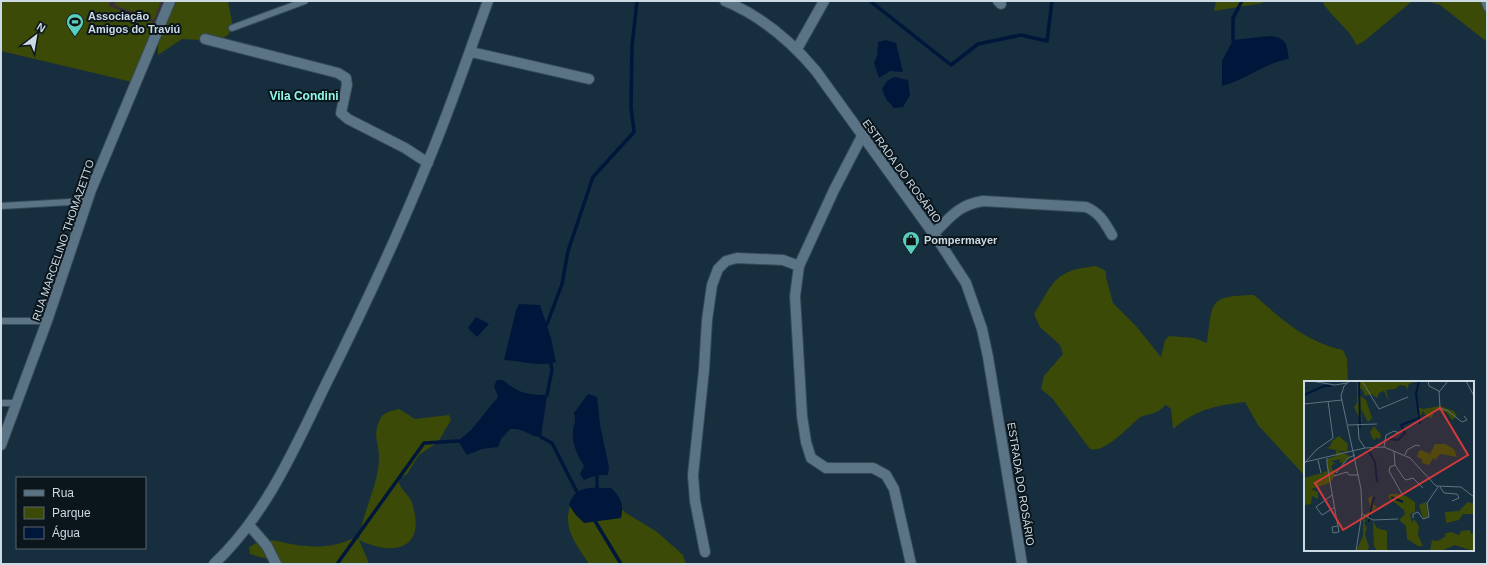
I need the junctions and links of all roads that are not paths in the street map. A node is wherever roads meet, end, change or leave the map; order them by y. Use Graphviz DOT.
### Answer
graph roads {
  1 [pos="170,1"];
  2 [pos="304,1"];
  3 [pos="488,1"];
  4 [pos="725,1"];
  5 [pos="824,1"];
  6 [pos="1484,1"];
  7 [pos="1487,8"];
  8 [pos="232,28"];
  9 [pos="205,39"];
  10 [pos="797,49"];
  11 [pos="471,52"];
  12 [pos="589,78"];
  13 [pos="862,136"];
  14 [pos="428,163"];
  15 [pos="87,201"];
  16 [pos="1,206"];
  17 [pos="934,234"];
  18 [pos="1112,235"];
  19 [pos="799,266"];
  20 [pos="1,321"];
  21 [pos="47,321"];
  22 [pos="1,403"];
  23 [pos="18,403"];
  24 [pos="6,420"];
  25 [pos="1,445"];
  26 [pos="249,525"];
  27 [pos="704,552"];
  28 [pos="214,564"];
  29 [pos="276,564"];
  30 [pos="911,564"];
  31 [pos="1022,564"];
  1 -- 15 [label="street, RUA MARCELINO THOMAZETTO"];
  2 -- 8 [label="lane"];
  3 -- 11 [label="street"];
  4 -- 10 [label="street, ESTRADA DO ROSÁRIO"];
  5 -- 10 [label="street"];
  6 -- 7 [label="lane"];
  9 -- 14 [label="street"];
  10 -- 13 [label="street, ESTRADA DO ROSÁRIO"];
  11 -- 12 [label="street"];
  11 -- 14 [label="street"];
  13 -- 17 [label="street, ESTRADA DO ROSÁRIO"];
  13 -- 19 [label="street"];
  14 -- 26 [label="street"];
  15 -- 16 [label="lane"];
  15 -- 21 [label="street, RUA MARCELINO THOMAZETTO"];
  17 -- 18 [label="street"];
  17 -- 31 [label="street, ESTRADA DO ROSÁRIO"];
  19 -- 27 [label="street"];
  19 -- 30 [label="street"];
  20 -- 21 [label="lane"];
  21 -- 23 [label="street, RUA MARCELINO THOMAZETTO"];
  22 -- 23 [label="lane"];
  23 -- 24 [label="street, RUA MARCELINO THOMAZETTO"];
  24 -- 25 [label="street, RUA MARCELINO THOMAZETTO"];
  26 -- 28 [label="street"];
  26 -- 29 [label="street"];
}
